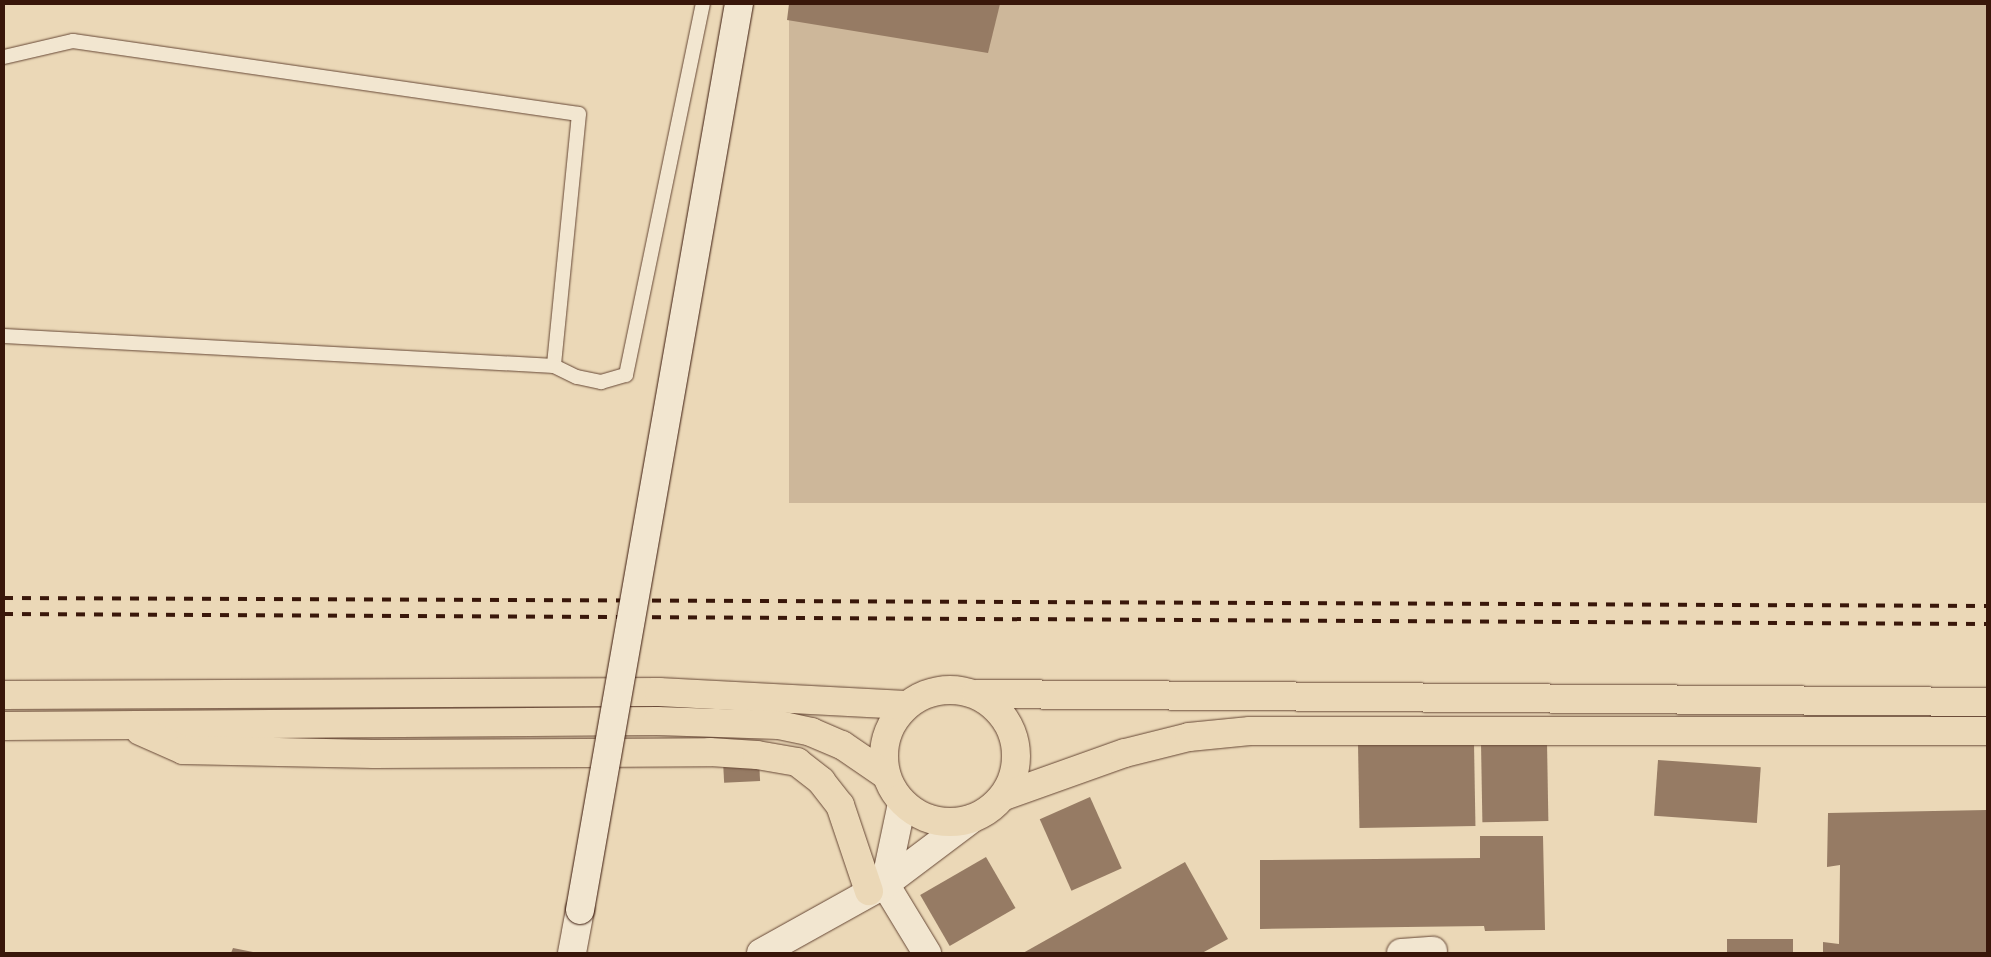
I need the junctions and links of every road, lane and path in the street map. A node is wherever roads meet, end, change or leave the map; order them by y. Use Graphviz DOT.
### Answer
graph roads {
  1 [pos="703,4"];
  2 [pos="739,4"];
  3 [pos="4,57"];
  4 [pos="4,336"];
  5 [pos="554,366"];
  6 [pos="976,694"];
  7 [pos="4,695"];
  8 [pos="1802,700"];
  9 [pos="1987,702"];
  10 [pos="906,705"];
  11 [pos="125,724"];
  12 [pos="4,726"];
  13 [pos="1802,730"];
  14 [pos="1987,731"];
  15 [pos="886,776"];
  16 [pos="1004,796"];
  17 [pos="902,803"];
  18 [pos="970,820"];
  19 [pos="877,888"];
  20 [pos="1434,951"];
  21 [pos="572,953"];
  22 [pos="761,953"];
  23 [pos="928,953"];
  24 [pos="1401,953"];
  1 -- 5 [label="lane"];
  2 -- 21 [label="main road, bridge"];
  3 -- 5 [label="lane"];
  4 -- 5 [label="lane"];
  6 -- 8 [label="main road"];
  6 -- 10 [label="main road"];
  6 -- 16 [label="main road"];
  7 -- 10 [label="main road"];
  8 -- 9 [label="main road"];
  8 -- 13 [label="main road"];
  10 -- 15 [label="main road"];
  11 -- 12 [label="main road"];
  11 -- 15 [label="main road"];
  11 -- 19 [label="main road"];
  13 -- 14 [label="main road"];
  13 -- 16 [label="main road"];
  15 -- 17 [label="main road"];
  16 -- 18 [label="main road"];
  17 -- 18 [label="main road"];
  17 -- 19 [label="main road"];
  18 -- 19 [label="main road"];
  19 -- 22 [label="main road"];
  19 -- 23 [label="main road"];
  20 -- 24 [label="main road"];
}
